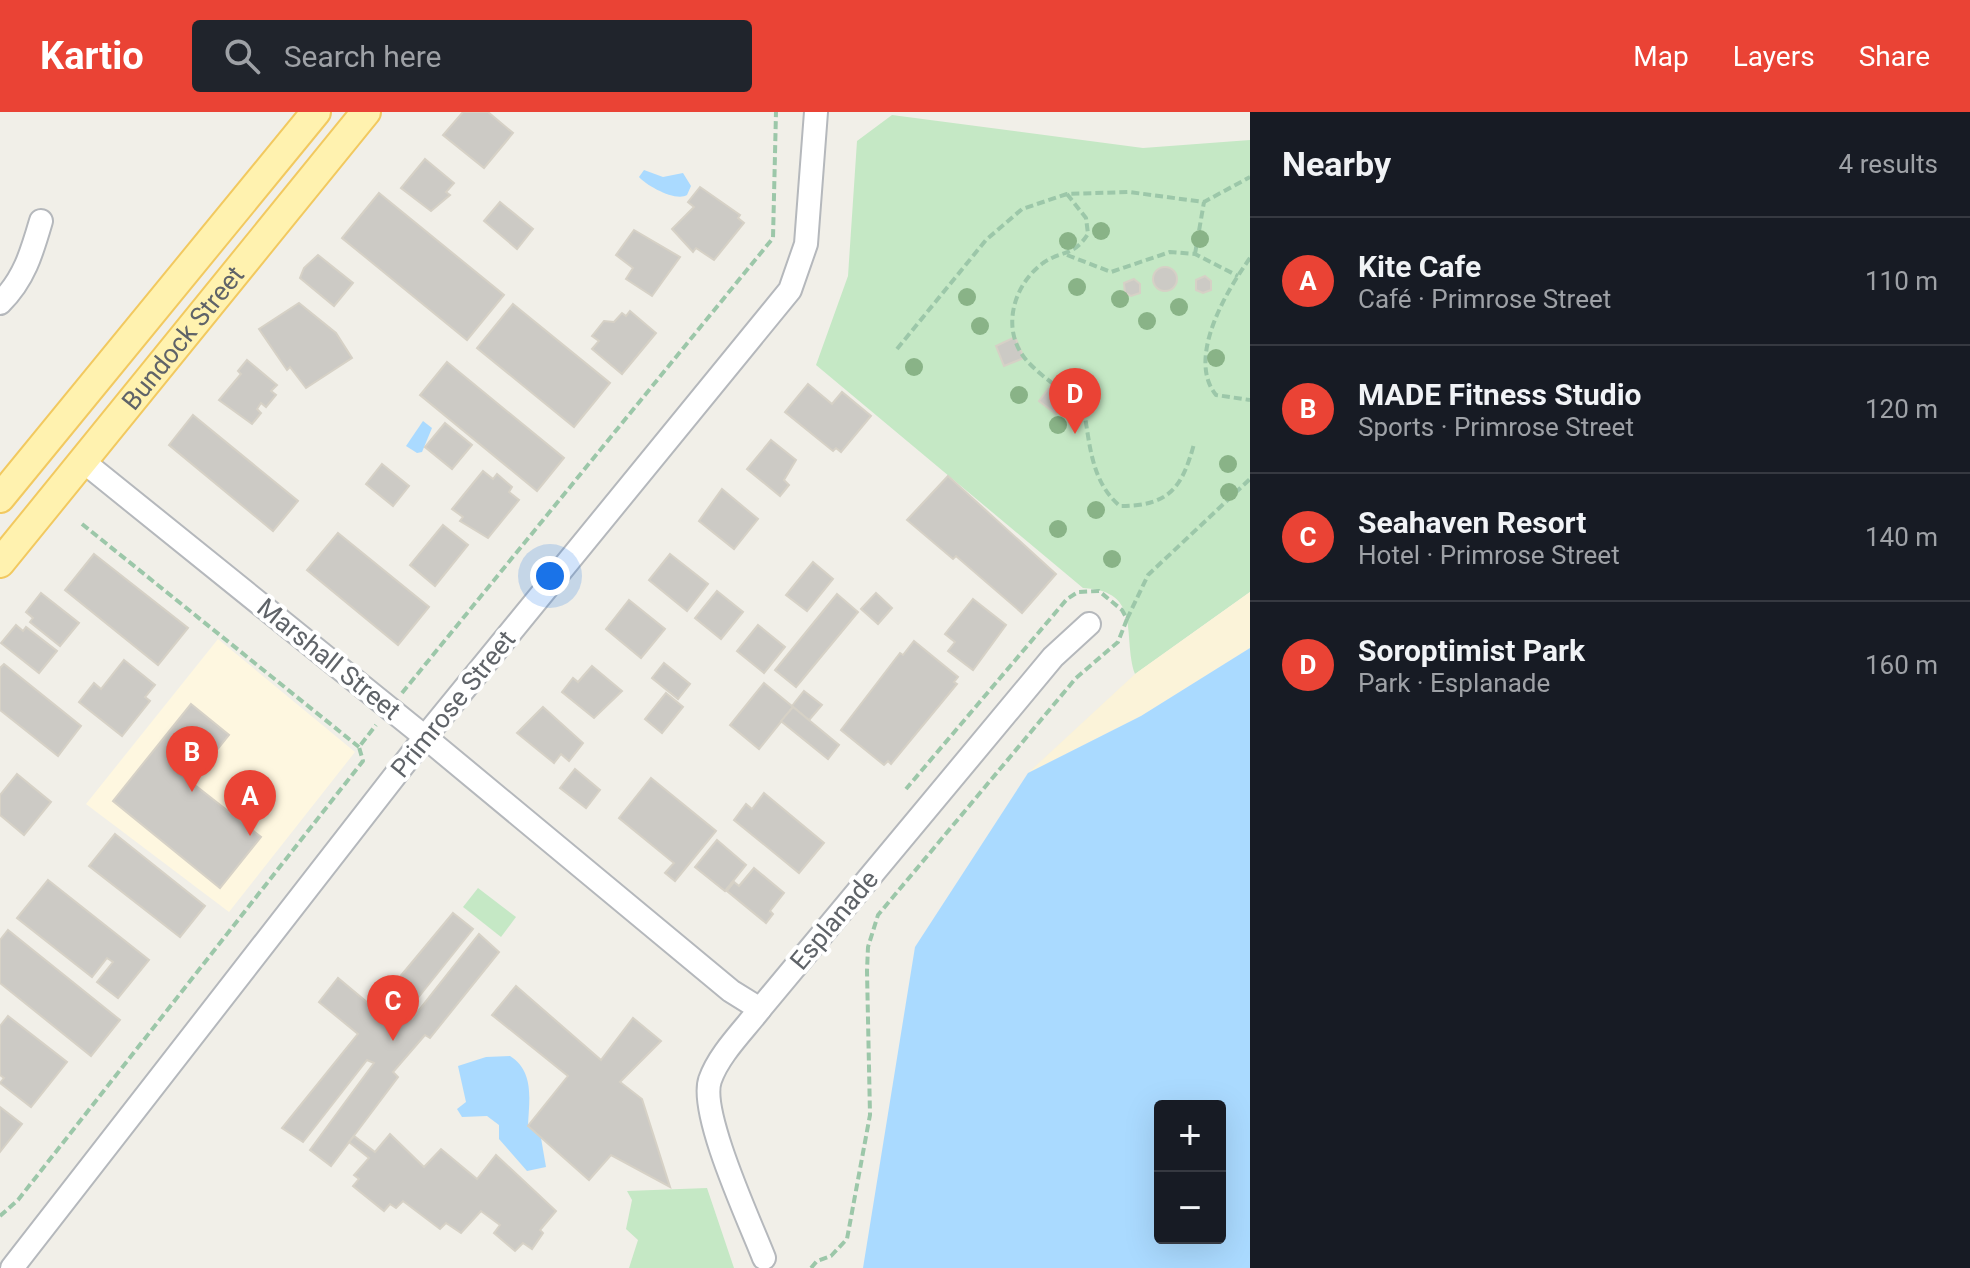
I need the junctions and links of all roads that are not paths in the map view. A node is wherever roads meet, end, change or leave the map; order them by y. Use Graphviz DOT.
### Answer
graph roads {
  1 [pos="316,112"];
  2 [pos="366,112"];
  3 [pos="816,112"];
  4 [pos="41,221"];
  5 [pos="0,303"];
  6 [pos="84,462"];
  7 [pos="0,498"];
  8 [pos="0,563"];
  9 [pos="1089,624"];
  10 [pos="425,737"];
  11 [pos="760,1009"];
  12 [pos="764,1258"];
  13 [pos="14,1261"];
  1 -- 7 [label="main road, Bundock Street"];
  2 -- 6 [label="main road, Bundock Street"];
  3 -- 10 [label="street, Primrose Street"];
  4 -- 5 [label="street"];
  6 -- 8 [label="main road, Bundock Street"];
  6 -- 10 [label="street, Marshall Street"];
  9 -- 11 [label="street, Esplanade"];
  10 -- 11 [label="street, Marshall Street"];
  10 -- 13 [label="street, Primrose Street"];
  11 -- 12 [label="street, Esplanade"];
}
